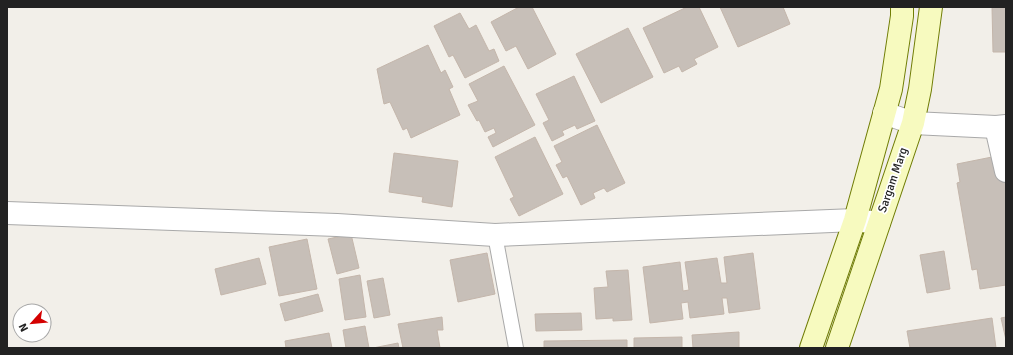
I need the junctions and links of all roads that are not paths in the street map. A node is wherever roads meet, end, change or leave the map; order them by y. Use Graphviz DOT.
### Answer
graph roads {
  1 [pos="902,7"];
  2 [pos="931,7"];
  3 [pos="884,113"];
  4 [pos="913,124"];
  5 [pos="1001,126"];
  6 [pos="1006,170"];
  7 [pos="7,213"];
  8 [pos="855,220"];
  9 [pos="879,223"];
  10 [pos="495,235"];
  11 [pos="842,344"];
  12 [pos="516,348"];
  13 [pos="811,348"];
  1 -- 3 [label="main road, Sargam Marg"];
  2 -- 4 [label="main road, Sargam Marg"];
  3 -- 4 [label="street"];
  3 -- 8 [label="main road, Sargam Marg"];
  4 -- 5 [label="street"];
  4 -- 9 [label="main road, Sargam Marg"];
  5 -- 6 [label="street"];
  7 -- 10 [label="street"];
  8 -- 9 [label="street"];
  8 -- 10 [label="street"];
  8 -- 13 [label="main road, Sargam Marg"];
  9 -- 11 [label="main road, Sargam Marg"];
  10 -- 12 [label="lane"];
}
